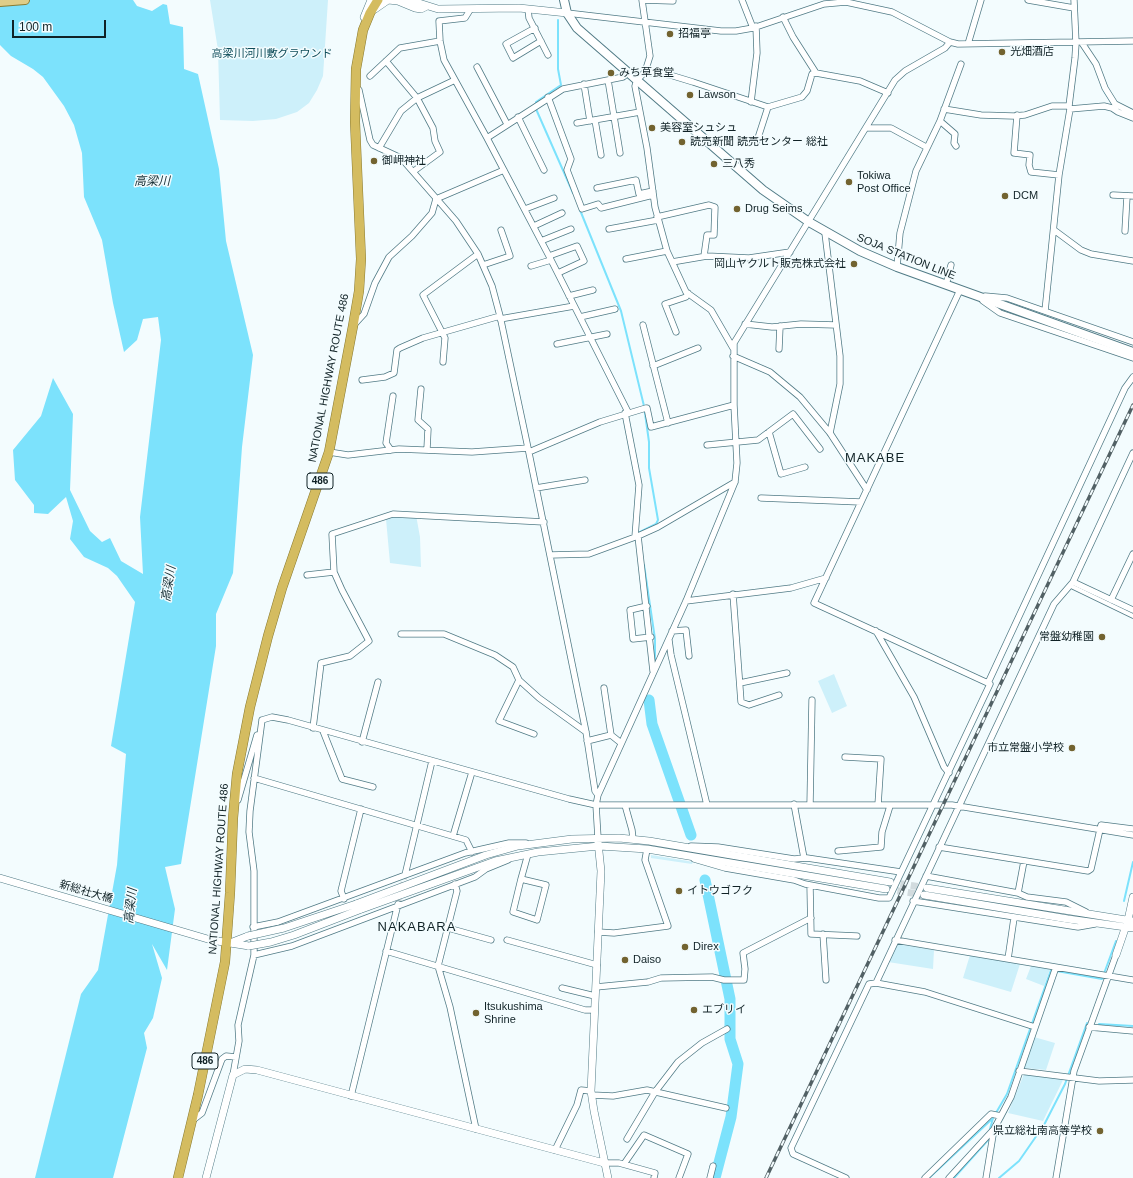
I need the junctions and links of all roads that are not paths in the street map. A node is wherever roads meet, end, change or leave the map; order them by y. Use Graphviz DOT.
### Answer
graph roads {
  1 [pos="25,0"];
  2 [pos="371,0"];
  3 [pos="378,0"];
  4 [pos="409,0"];
  5 [pos="564,0"];
  6 [pos="642,0"];
  7 [pos="742,0"];
  8 [pos="982,0"];
  9 [pos="1028,0"];
  10 [pos="1074,0"];
  11 [pos="673,1"];
  12 [pos="846,1"];
  13 [pos="0,2"];
  14 [pos="428,6"];
  15 [pos="1074,8"];
  16 [pos="528,9"];
  17 [pos="470,10"];
  18 [pos="370,13"];
  19 [pos="567,13"];
  20 [pos="783,17"];
  21 [pos="646,22"];
  22 [pos="365,27"];
  23 [pos="755,27"];
  24 [pos="535,28"];
  25 [pos="440,41"];
  26 [pos="541,41"];
  27 [pos="1133,41"];
  28 [pos="950,42"];
  29 [pos="1079,43"];
  30 [pos="968,44"];
  31 [pos="548,55"];
  32 [pos="386,61"];
  33 [pos="961,64"];
  34 [pos="477,67"];
  35 [pos="629,72"];
  36 [pos="645,72"];
  37 [pos="816,73"];
  38 [pos="370,76"];
  39 [pos="455,80"];
  40 [pos="608,80"];
  41 [pos="637,80"];
  42 [pos="584,84"];
  43 [pos="355,86"];
  44 [pos="888,93"];
  45 [pos="548,97"];
  46 [pos="418,98"];
  47 [pos="751,102"];
  48 [pos="1113,106"];
  49 [pos="768,107"];
  50 [pos="1069,108"];
  51 [pos="944,109"];
  52 [pos="640,112"];
  53 [pos="1133,113"];
  54 [pos="1018,115"];
  55 [pos="518,117"];
  56 [pos="614,117"];
  57 [pos="1133,118"];
  58 [pos="592,120"];
  59 [pos="940,121"];
  60 [pos="577,123"];
  61 [pos="508,124"];
  62 [pos="866,128"];
  63 [pos="487,138"];
  64 [pos="757,141"];
  65 [pos="956,146"];
  66 [pos="926,147"];
  67 [pos="379,148"];
  68 [pos="620,153"];
  69 [pos="601,155"];
  70 [pos="504,170"];
  71 [pos="544,170"];
  72 [pos="414,171"];
  73 [pos="1059,175"];
  74 [pos="597,188"];
  75 [pos="653,193"];
  76 [pos="1113,195"];
  77 [pos="1130,196"];
  78 [pos="554,198"];
  79 [pos="436,199"];
  80 [pos="525,210"];
  81 [pos="562,213"];
  82 [pos="658,219"];
  83 [pos="809,222"];
  84 [pos="534,226"];
  85 [pos="571,229"];
  86 [pos="501,230"];
  87 [pos="609,230"];
  88 [pos="1054,230"];
  89 [pos="1125,231"];
  90 [pos="825,233"];
  91 [pos="541,241"];
  92 [pos="667,251"];
  93 [pos="790,252"];
  94 [pos="478,254"];
  95 [pos="704,256"];
  96 [pos="550,258"];
  97 [pos="626,259"];
  98 [pos="1133,261"];
  99 [pos="672,262"];
  100 [pos="483,265"];
  101 [pos="951,265"];
  102 [pos="531,266"];
  103 [pos="897,267"];
  104 [pos="558,273"];
  105 [pos="946,286"];
  106 [pos="592,290"];
  107 [pos="960,290"];
  108 [pos="688,293"];
  109 [pos="569,296"];
  110 [pos="977,296"];
  111 [pos="574,306"];
  112 [pos="615,309"];
  113 [pos="1045,311"];
  114 [pos="500,317"];
  115 [pos="580,317"];
  116 [pos="745,324"];
  117 [pos="836,325"];
  118 [pos="353,326"];
  119 [pos="643,326"];
  120 [pos="780,326"];
  121 [pos="676,332"];
  122 [pos="442,333"];
  123 [pos="607,334"];
  124 [pos="590,337"];
  125 [pos="1133,342"];
  126 [pos="557,344"];
  127 [pos="698,348"];
  128 [pos="733,348"];
  129 [pos="779,349"];
  130 [pos="1133,352"];
  131 [pos="733,356"];
  132 [pos="1133,358"];
  133 [pos="443,362"];
  134 [pos="653,366"];
  135 [pos="1133,377"];
  136 [pos="362,380"];
  137 [pos="421,389"];
  138 [pos="393,396"];
  139 [pos="734,405"];
  140 [pos="626,412"];
  141 [pos="668,423"];
  142 [pos="769,432"];
  143 [pos="830,433"];
  144 [pos="736,441"];
  145 [pos="707,445"];
  146 [pos="427,449"];
  147 [pos="820,449"];
  148 [pos="391,450"];
  149 [pos="529,450"];
  150 [pos="329,452"];
  151 [pos="1133,453"];
  152 [pos="804,468"];
  153 [pos="585,480"];
  154 [pos="735,482"];
  155 [pos="536,488"];
  156 [pos="867,490"];
  157 [pos="761,498"];
  158 [pos="861,502"];
  159 [pos="544,522"];
  160 [pos="636,536"];
  161 [pos="1133,554"];
  162 [pos="550,555"];
  163 [pos="334,572"];
  164 [pos="308,576"];
  165 [pos="826,578"];
  166 [pos="1073,584"];
  167 [pos="733,594"];
  168 [pos="1111,600"];
  169 [pos="686,601"];
  170 [pos="647,606"];
  171 [pos="1133,610"];
  172 [pos="1133,616"];
  173 [pos="672,631"];
  174 [pos="876,631"];
  175 [pos="401,634"];
  176 [pos="651,637"];
  177 [pos="669,640"];
  178 [pos="689,656"];
  179 [pos="653,672"];
  180 [pos="787,673"];
  181 [pos="519,680"];
  182 [pos="378,682"];
  183 [pos="740,683"];
  184 [pos="988,683"];
  185 [pos="604,688"];
  186 [pos="779,695"];
  187 [pos="812,700"];
  188 [pos="262,720"];
  189 [pos="313,728"];
  190 [pos="323,731"];
  191 [pos="586,732"];
  192 [pos="534,734"];
  193 [pos="611,735"];
  194 [pos="587,741"];
  195 [pos="362,742"];
  196 [pos="621,743"];
  197 [pos="845,757"];
  198 [pos="432,761"];
  199 [pos="472,772"];
  200 [pos="948,773"];
  201 [pos="254,778"];
  202 [pos="373,787"];
  203 [pos="598,795"];
  204 [pos="596,804"];
  205 [pos="794,804"];
  206 [pos="707,805"];
  207 [pos="810,805"];
  208 [pos="878,805"];
  209 [pos="933,805"];
  210 [pos="625,806"];
  211 [pos="890,806"];
  212 [pos="958,806"];
  213 [pos="360,809"];
  214 [pos="232,818"];
  215 [pos="416,825"];
  216 [pos="1100,829"];
  217 [pos="1133,829"];
  218 [pos="1133,835"];
  219 [pos="453,836"];
  220 [pos="598,838"];
  221 [pos="633,839"];
  222 [pos="535,844"];
  223 [pos="598,846"];
  224 [pos="687,847"];
  225 [pos="939,847"];
  226 [pos="647,849"];
  227 [pos="838,851"];
  228 [pos="472,852"];
  229 [pos="528,854"];
  230 [pos="685,855"];
  231 [pos="516,856"];
  232 [pos="804,858"];
  233 [pos="1024,861"];
  234 [pos="901,872"];
  235 [pos="405,875"];
  236 [pos="926,876"];
  237 [pos="0,878"];
  238 [pos="521,879"];
  239 [pos="890,882"];
  240 [pos="455,884"];
  241 [pos="810,885"];
  242 [pos="886,889"];
  243 [pos="1018,893"];
  244 [pos="1133,897"];
  245 [pos="344,899"];
  246 [pos="913,901"];
  247 [pos="398,904"];
  248 [pos="357,907"];
  249 [pos="1091,914"];
  250 [pos="811,918"];
  251 [pos="1014,918"];
  252 [pos="1100,924"];
  253 [pos="1130,924"];
  254 [pos="253,927"];
  255 [pos="448,928"];
  256 [pos="598,932"];
  257 [pos="823,934"];
  258 [pos="857,936"];
  259 [pos="491,940"];
  260 [pos="507,940"];
  261 [pos="895,940"];
  262 [pos="228,943"];
  263 [pos="386,951"];
  264 [pos="254,955"];
  265 [pos="1116,955"];
  266 [pos="1008,959"];
  267 [pos="597,965"];
  268 [pos="438,966"];
  269 [pos="1055,969"];
  270 [pos="1105,975"];
  271 [pos="826,980"];
  272 [pos="1133,980"];
  273 [pos="876,983"];
  274 [pos="596,987"];
  275 [pos="562,988"];
  276 [pos="595,996"];
  277 [pos="594,1010"];
  278 [pos="1032,1027"];
  279 [pos="1089,1027"];
  280 [pos="727,1029"];
  281 [pos="1133,1031"];
  282 [pos="236,1058"];
  283 [pos="1019,1071"];
  284 [pos="233,1075"];
  285 [pos="1069,1077"];
  286 [pos="1133,1080"];
  287 [pos="655,1092"];
  288 [pos="592,1093"];
  289 [pos="351,1096"];
  290 [pos="726,1108"];
  291 [pos="997,1115"];
  292 [pos="192,1120"];
  293 [pos="476,1129"];
  294 [pos="994,1129"];
  295 [pos="627,1139"];
  296 [pos="555,1150"];
  297 [pos="604,1163"];
  298 [pos="624,1164"];
  299 [pos="713,1166"];
  300 [pos="178,1178"];
  301 [pos="206,1178"];
  302 [pos="608,1178"];
  303 [pos="654,1178"];
  304 [pos="679,1178"];
  305 [pos="710,1178"];
  306 [pos="846,1178"];
  307 [pos="925,1178"];
  308 [pos="949,1178"];
  309 [pos="986,1178"];
  310 [pos="1056,1178"];
  1 -- 13 [label="main road"];
  2 -- 22 [label="street"];
  3 -- 18 [label="highway, NATIONAL HIGHWAY ROUTE 486 / 486"];
  4 -- 14 [label="street"];
  5 -- 19 [label="main road, SOJA STATION LINE"];
  6 -- 11 [label="street"];
  6 -- 21 [label="street"];
  7 -- 23 [label="street"];
  8 -- 30 [label="street"];
  9 -- 15 [label="street"];
  10 -- 15 [label="street"];
  12 -- 20 [label="street"];
  12 -- 28 [label="street"];
  14 -- 17 [label="street"];
  14 -- 18 [label="street"];
  15 -- 29 [label="street"];
  16 -- 17 [label="street"];
  16 -- 19 [label="street"];
  16 -- 24 [label="street"];
  17 -- 25 [label="street"];
  18 -- 22 [label="highway, NATIONAL HIGHWAY ROUTE 486 / 486"];
  19 -- 21 [label="street"];
  19 -- 35 [label="main road, SOJA STATION LINE"];
  20 -- 23 [label="street"];
  20 -- 37 [label="street"];
  21 -- 23 [label="street"];
  21 -- 36 [label="street"];
  22 -- 43 [label="highway, NATIONAL HIGHWAY ROUTE 486 / 486"];
  23 -- 47 [label="street"];
  24 -- 26 [label="street"];
  24 -- 26 [label="street"];
  25 -- 32 [label="street"];
  25 -- 39 [label="street"];
  26 -- 31 [label="street"];
  27 -- 29 [label="street"];
  28 -- 30 [label="street"];
  28 -- 44 [label="street"];
  29 -- 30 [label="street"];
  29 -- 48 [label="street"];
  29 -- 50 [label="street"];
  32 -- 38 [label="street"];
  32 -- 46 [label="street"];
  33 -- 51 [label="street"];
  34 -- 61 [label="street"];
  35 -- 40 [label="street"];
  35 -- 41 [label="main road, SOJA STATION LINE"];
  36 -- 41 [label="street"];
  36 -- 47 [label="street"];
  37 -- 44 [label="street"];
  37 -- 49 [label="street"];
  39 -- 46 [label="street"];
  39 -- 63 [label="street"];
  40 -- 42 [label="street"];
  40 -- 56 [label="street"];
  41 -- 52 [label="street"];
  41 -- 83 [label="main road, SOJA STATION LINE"];
  42 -- 45 [label="street"];
  42 -- 58 [label="street"];
  43 -- 67 [label="street"];
  43 -- 118 [label="highway, NATIONAL HIGHWAY ROUTE 486 / 486"];
  44 -- 62 [label="street"];
  45 -- 55 [label="street"];
  45 -- 75 [label="street"];
  46 -- 67 [label="street"];
  46 -- 72 [label="street"];
  47 -- 49 [label="street"];
  48 -- 50 [label="street"];
  48 -- 53 [label="street"];
  48 -- 57 [label="street"];
  49 -- 64 [label="street"];
  50 -- 54 [label="street"];
  50 -- 73 [label="street"];
  51 -- 54 [label="street"];
  51 -- 59 [label="street"];
  52 -- 56 [label="street"];
  52 -- 75 [label="street"];
  54 -- 73 [label="street"];
  55 -- 61 [label="street"];
  55 -- 71 [label="street"];
  56 -- 58 [label="street"];
  56 -- 68 [label="street"];
  58 -- 60 [label="street"];
  58 -- 69 [label="street"];
  59 -- 65 [label="street"];
  59 -- 66 [label="street"];
  61 -- 63 [label="street"];
  62 -- 66 [label="street"];
  62 -- 83 [label="street"];
  63 -- 70 [label="street"];
  66 -- 103 [label="street"];
  67 -- 72 [label="street"];
  70 -- 79 [label="street"];
  70 -- 80 [label="street"];
  72 -- 79 [label="street"];
  73 -- 88 [label="street"];
  74 -- 75 [label="street"];
  75 -- 82 [label="street"];
  76 -- 77 [label="street"];
  77 -- 89 [label="street"];
  78 -- 80 [label="street"];
  79 -- 94 [label="street"];
  79 -- 118 [label="street"];
  80 -- 84 [label="street"];
  81 -- 84 [label="street"];
  82 -- 87 [label="street"];
  82 -- 92 [label="street"];
  82 -- 95 [label="street"];
  83 -- 90 [label="main road, SOJA STATION LINE"];
  83 -- 93 [label="street"];
  84 -- 91 [label="street"];
  85 -- 91 [label="street"];
  86 -- 100 [label="street"];
  88 -- 98 [label="street"];
  88 -- 113 [label="street"];
  90 -- 103 [label="main road, SOJA STATION LINE"];
  90 -- 117 [label="street"];
  91 -- 96 [label="street"];
  92 -- 97 [label="street"];
  92 -- 99 [label="street"];
  93 -- 95 [label="street"];
  93 -- 116 [label="street"];
  94 -- 100 [label="street"];
  94 -- 122 [label="street"];
  95 -- 99 [label="street"];
  96 -- 102 [label="street"];
  96 -- 104 [label="street"];
  96 -- 104 [label="street"];
  99 -- 108 [label="street"];
  100 -- 114 [label="street"];
  101 -- 105 [label="street"];
  103 -- 105 [label="main road, SOJA STATION LINE"];
  104 -- 109 [label="street"];
  105 -- 107 [label="main road, SOJA STATION LINE"];
  106 -- 109 [label="street"];
  107 -- 110 [label="main road, SOJA STATION LINE"];
  107 -- 156 [label="street"];
  108 -- 121 [label="street"];
  108 -- 128 [label="street"];
  109 -- 111 [label="street"];
  110 -- 113 [label="street"];
  110 -- 130 [label="main road, SOJA STATION LINE"];
  110 -- 132 [label="street"];
  111 -- 114 [label="street"];
  111 -- 115 [label="street"];
  112 -- 115 [label="street"];
  113 -- 125 [label="street"];
  114 -- 122 [label="street"];
  114 -- 149 [label="street"];
  115 -- 124 [label="street"];
  116 -- 120 [label="street"];
  116 -- 128 [label="street"];
  117 -- 120 [label="street"];
  117 -- 143 [label="street"];
  118 -- 150 [label="highway, NATIONAL HIGHWAY ROUTE 486 / 486"];
  119 -- 134 [label="street"];
  120 -- 129 [label="street"];
  122 -- 133 [label="street"];
  122 -- 136 [label="street"];
  123 -- 124 [label="street"];
  124 -- 126 [label="street"];
  124 -- 140 [label="street"];
  127 -- 134 [label="street"];
  128 -- 131 [label="street"];
  131 -- 139 [label="street"];
  131 -- 143 [label="street"];
  134 -- 141 [label="street"];
  135 -- 184 [label="street"];
  137 -- 146 [label="street"];
  138 -- 148 [label="street"];
  139 -- 141 [label="street"];
  139 -- 144 [label="street"];
  140 -- 141 [label="street"];
  140 -- 149 [label="street"];
  140 -- 160 [label="street"];
  142 -- 144 [label="street"];
  142 -- 147 [label="street"];
  142 -- 152 [label="street"];
  143 -- 156 [label="street"];
  144 -- 145 [label="street"];
  144 -- 154 [label="street"];
  146 -- 148 [label="street"];
  146 -- 149 [label="street"];
  148 -- 150 [label="street"];
  149 -- 155 [label="street"];
  150 -- 214 [label="highway, NATIONAL HIGHWAY ROUTE 486 / 486"];
  151 -- 166 [label="street"];
  153 -- 155 [label="street"];
  154 -- 160 [label="street"];
  154 -- 169 [label="street"];
  155 -- 159 [label="street"];
  156 -- 158 [label="street"];
  157 -- 158 [label="street"];
  158 -- 165 [label="street"];
  159 -- 162 [label="street"];
  159 -- 163 [label="street"];
  160 -- 162 [label="street"];
  160 -- 170 [label="street"];
  161 -- 168 [label="street"];
  162 -- 191 [label="street"];
  163 -- 164 [label="street"];
  163 -- 189 [label="street"];
  165 -- 167 [label="street"];
  165 -- 174 [label="street"];
  166 -- 168 [label="street"];
  166 -- 172 [label="street"];
  166 -- 212 [label="street"];
  167 -- 169 [label="street"];
  167 -- 183 [label="street"];
  168 -- 171 [label="street"];
  169 -- 173 [label="street"];
  170 -- 176 [label="street"];
  170 -- 176 [label="street"];
  173 -- 177 [label="street"];
  173 -- 178 [label="street"];
  174 -- 184 [label="street"];
  174 -- 200 [label="street"];
  175 -- 181 [label="street"];
  176 -- 179 [label="street"];
  177 -- 179 [label="street"];
  177 -- 206 [label="street"];
  179 -- 196 [label="street"];
  180 -- 183 [label="street"];
  181 -- 191 [label="street"];
  181 -- 192 [label="street"];
  182 -- 195 [label="street"];
  183 -- 186 [label="street"];
  184 -- 200 [label="street"];
  185 -- 193 [label="street"];
  187 -- 207 [label="street"];
  188 -- 189 [label="street"];
  188 -- 201 [label="street"];
  188 -- 214 [label="street"];
  189 -- 190 [label="street"];
  190 -- 195 [label="street"];
  190 -- 202 [label="street"];
  191 -- 194 [label="street"];
  193 -- 194 [label="street"];
  193 -- 196 [label="street"];
  194 -- 203 [label="street"];
  195 -- 198 [label="street"];
  196 -- 203 [label="street"];
  197 -- 208 [label="street"];
  198 -- 199 [label="street"];
  198 -- 215 [label="street"];
  199 -- 204 [label="street"];
  199 -- 219 [label="street"];
  200 -- 209 [label="street"];
  201 -- 213 [label="street"];
  201 -- 254 [label="street"];
  203 -- 204 [label="street"];
  204 -- 210 [label="street"];
  204 -- 220 [label="street"];
  205 -- 206 [label="street"];
  205 -- 207 [label="street"];
  205 -- 232 [label="street"];
  206 -- 210 [label="street"];
  207 -- 208 [label="street"];
  208 -- 211 [label="street"];
  209 -- 211 [label="street"];
  209 -- 212 [label="street"];
  209 -- 234 [label="street"];
  210 -- 221 [label="street"];
  211 -- 227 [label="street"];
  212 -- 216 [label="street"];
  212 -- 225 [label="street"];
  213 -- 215 [label="street"];
  213 -- 245 [label="street"];
  214 -- 262 [label="highway, NATIONAL HIGHWAY ROUTE 486 / 486"];
  215 -- 219 [label="street"];
  215 -- 235 [label="street"];
  216 -- 217 [label="street"];
  216 -- 218 [label="street"];
  216 -- 233 [label="street"];
  219 -- 228 [label="street"];
  220 -- 221 [label="street"];
  220 -- 222 [label="street"];
  220 -- 223 [label="street"];
  221 -- 224 [label="street"];
  222 -- 228 [label="street"];
  222 -- 248 [label="street"];
  223 -- 226 [label="street"];
  223 -- 229 [label="street"];
  223 -- 256 [label="street"];
  224 -- 232 [label="street"];
  224 -- 239 [label="street"];
  225 -- 233 [label="street"];
  225 -- 236 [label="street"];
  226 -- 230 [label="street"];
  226 -- 256 [label="street"];
  228 -- 235 [label="street"];
  229 -- 231 [label="street"];
  229 -- 238 [label="street"];
  230 -- 241 [label="street"];
  230 -- 242 [label="street"];
  231 -- 240 [label="street"];
  231 -- 248 [label="street"];
  232 -- 234 [label="street"];
  233 -- 243 [label="street"];
  234 -- 241 [label="street"];
  235 -- 245 [label="street"];
  236 -- 243 [label="street"];
  236 -- 246 [label="street"];
  237 -- 262 [label="street, 新総社大橋"];
  238 -- 238 [label="street"];
  240 -- 247 [label="street"];
  240 -- 255 [label="street"];
  241 -- 250 [label="street"];
  243 -- 249 [label="street"];
  244 -- 253 [label="street"];
  245 -- 254 [label="street"];
  246 -- 251 [label="street"];
  246 -- 261 [label="street"];
  247 -- 263 [label="street"];
  247 -- 264 [label="street"];
  248 -- 262 [label="street, bridge"];
  248 -- 262 [label="street, 新総社大橋, bridge"];
  249 -- 252 [label="street"];
  249 -- 253 [label="street"];
  250 -- 257 [label="street"];
  250 -- 274 [label="street"];
  251 -- 252 [label="street"];
  251 -- 266 [label="street"];
  252 -- 253 [label="street"];
  253 -- 265 [label="street"];
  254 -- 264 [label="street"];
  255 -- 259 [label="street"];
  255 -- 268 [label="street"];
  256 -- 267 [label="street"];
  257 -- 258 [label="street"];
  257 -- 271 [label="street"];
  260 -- 267 [label="street"];
  261 -- 266 [label="street"];
  261 -- 273 [label="street"];
  262 -- 292 [label="highway, NATIONAL HIGHWAY ROUTE 486 / 486"];
  263 -- 268 [label="street"];
  263 -- 289 [label="street"];
  264 -- 282 [label="street"];
  265 -- 270 [label="street"];
  266 -- 269 [label="street"];
  267 -- 274 [label="street"];
  268 -- 277 [label="street"];
  268 -- 293 [label="street"];
  269 -- 270 [label="street"];
  269 -- 278 [label="street"];
  270 -- 272 [label="street"];
  270 -- 279 [label="street"];
  273 -- 278 [label="street"];
  273 -- 306 [label="street"];
  274 -- 276 [label="street"];
  275 -- 276 [label="street"];
  276 -- 277 [label="street"];
  277 -- 288 [label="street"];
  278 -- 283 [label="street"];
  279 -- 281 [label="street"];
  279 -- 285 [label="street"];
  280 -- 287 [label="street"];
  282 -- 284 [label="street"];
  282 -- 292 [label="street"];
  283 -- 285 [label="street"];
  283 -- 291 [label="street"];
  284 -- 289 [label="street"];
  284 -- 301 [label="street"];
  285 -- 286 [label="street"];
  285 -- 310 [label="street"];
  287 -- 288 [label="street"];
  287 -- 290 [label="street"];
  287 -- 295 [label="street"];
  288 -- 296 [label="street"];
  288 -- 297 [label="street"];
  289 -- 293 [label="street"];
  291 -- 294 [label="street"];
  291 -- 307 [label="street"];
  292 -- 300 [label="highway, NATIONAL HIGHWAY ROUTE 486 / 486"];
  293 -- 296 [label="street"];
  294 -- 308 [label="street"];
  294 -- 309 [label="street"];
  296 -- 297 [label="street"];
  297 -- 298 [label="street"];
  297 -- 302 [label="street"];
  298 -- 303 [label="street"];
  298 -- 304 [label="street"];
  299 -- 305 [label="street"];
}
